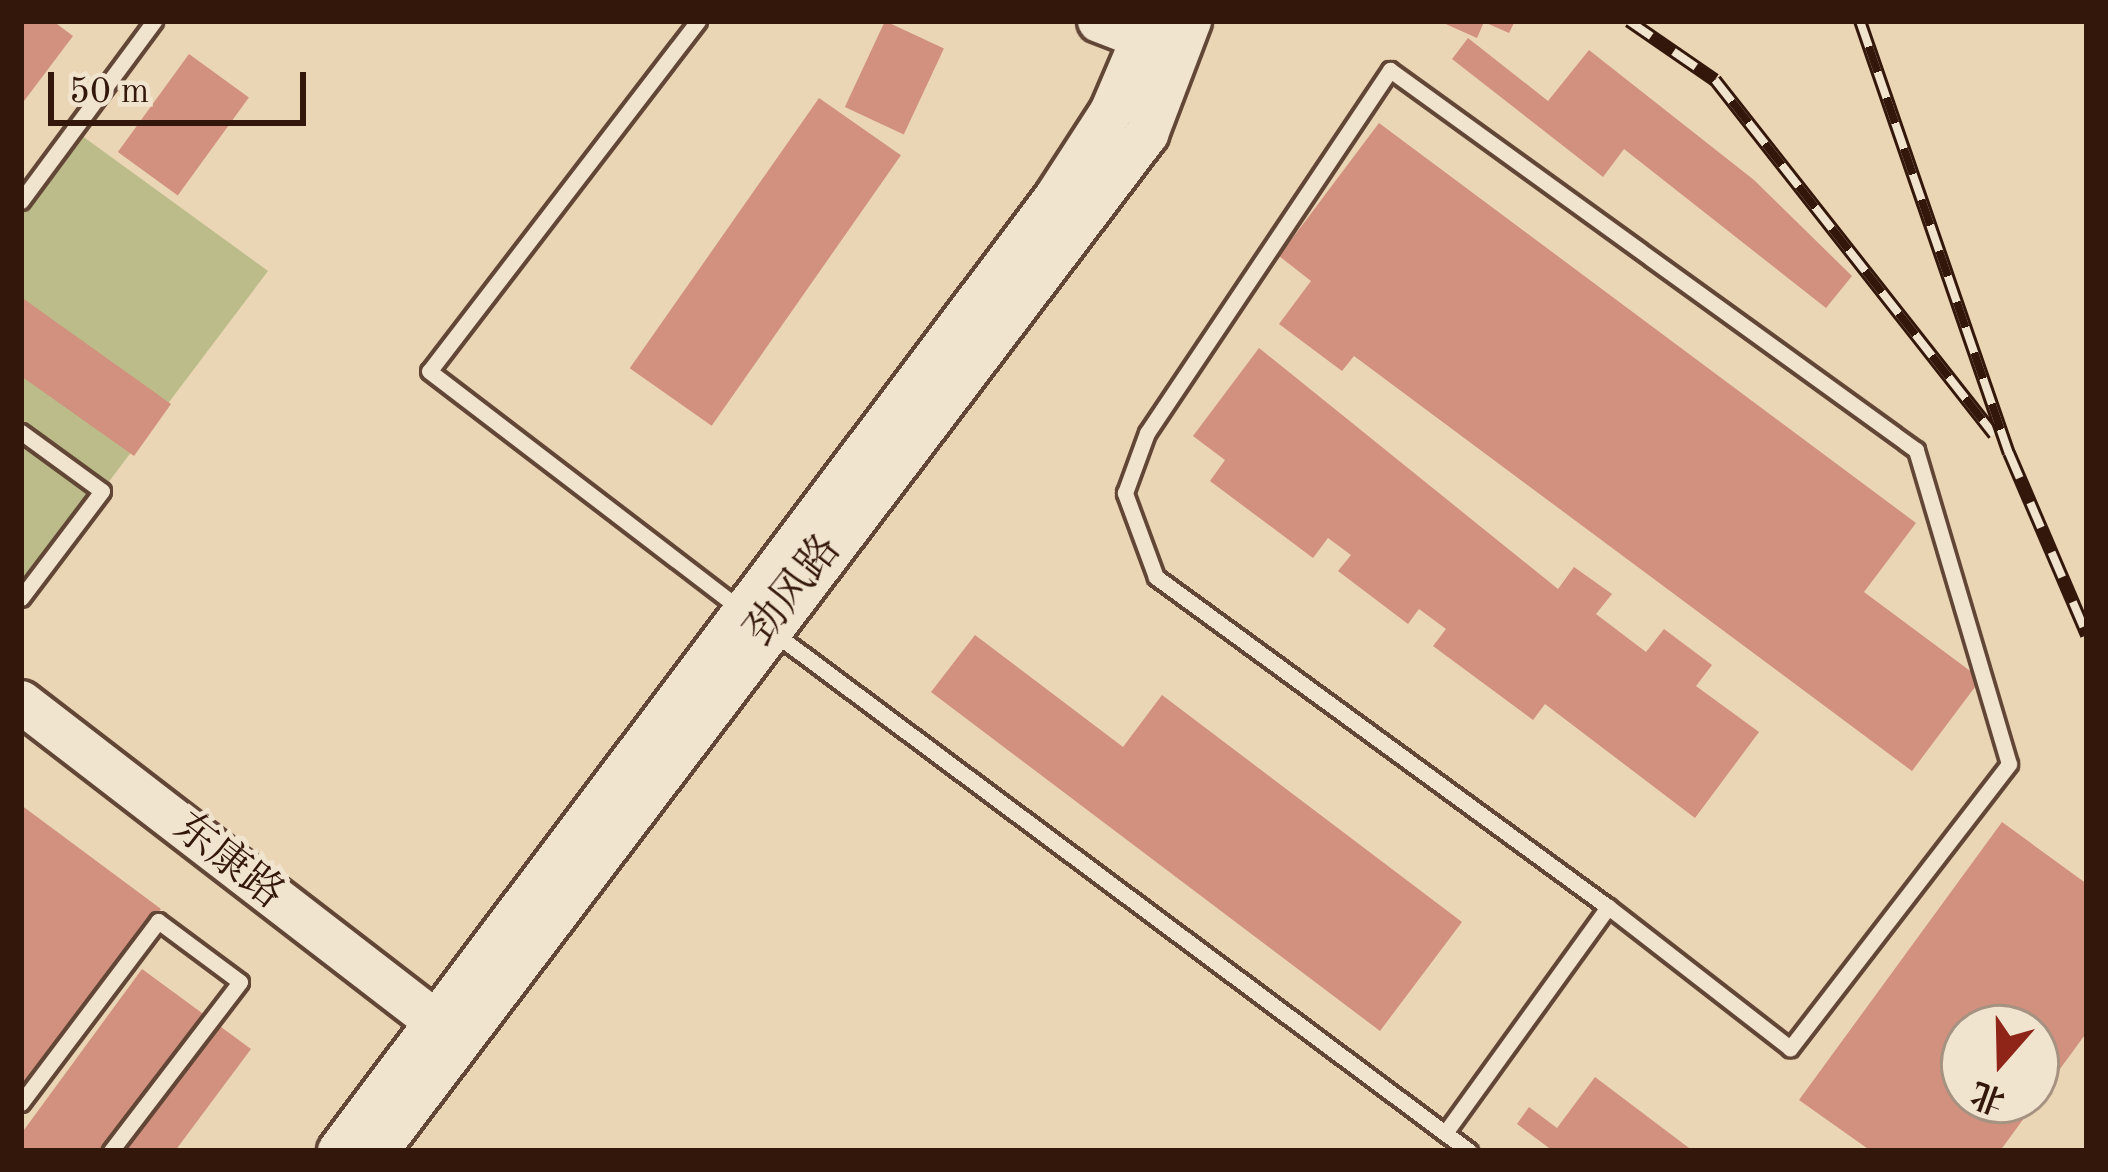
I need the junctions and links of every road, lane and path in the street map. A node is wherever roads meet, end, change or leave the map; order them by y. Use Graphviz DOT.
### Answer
graph roads {
  1 [pos="154,21"];
  2 [pos="698,21"];
  3 [pos="1099,21"];
  4 [pos="1190,21"];
  5 [pos="1146,29"];
  6 [pos="21,201"];
  7 [pos="21,432"];
  8 [pos="21,598"];
  9 [pos="753,618"];
  10 [pos="21,702"];
  11 [pos="1609,907"];
  12 [pos="435,1022"];
  13 [pos="21,1103"];
  14 [pos="1445,1133"];
  15 [pos="111,1151"];
  16 [pos="339,1151"];
  17 [pos="376,1151"];
  18 [pos="1469,1151"];
  1 -- 6 [label="lane"];
  2 -- 9 [label="lane"];
  3 -- 5 [label="street"];
  4 -- 9 [label="street, 劲风路"];
  5 -- 9 [label="street, 劲风路"];
  7 -- 8 [label="lane"];
  9 -- 12 [label="street, 劲风路"];
  9 -- 14 [label="lane"];
  9 -- 17 [label="street, 劲风路"];
  10 -- 12 [label="street, 东康路"];
  11 -- 11 [label="lane"];
  11 -- 14 [label="lane"];
  12 -- 16 [label="street, 劲风路"];
  13 -- 15 [label="lane"];
  14 -- 18 [label="lane"];
}
